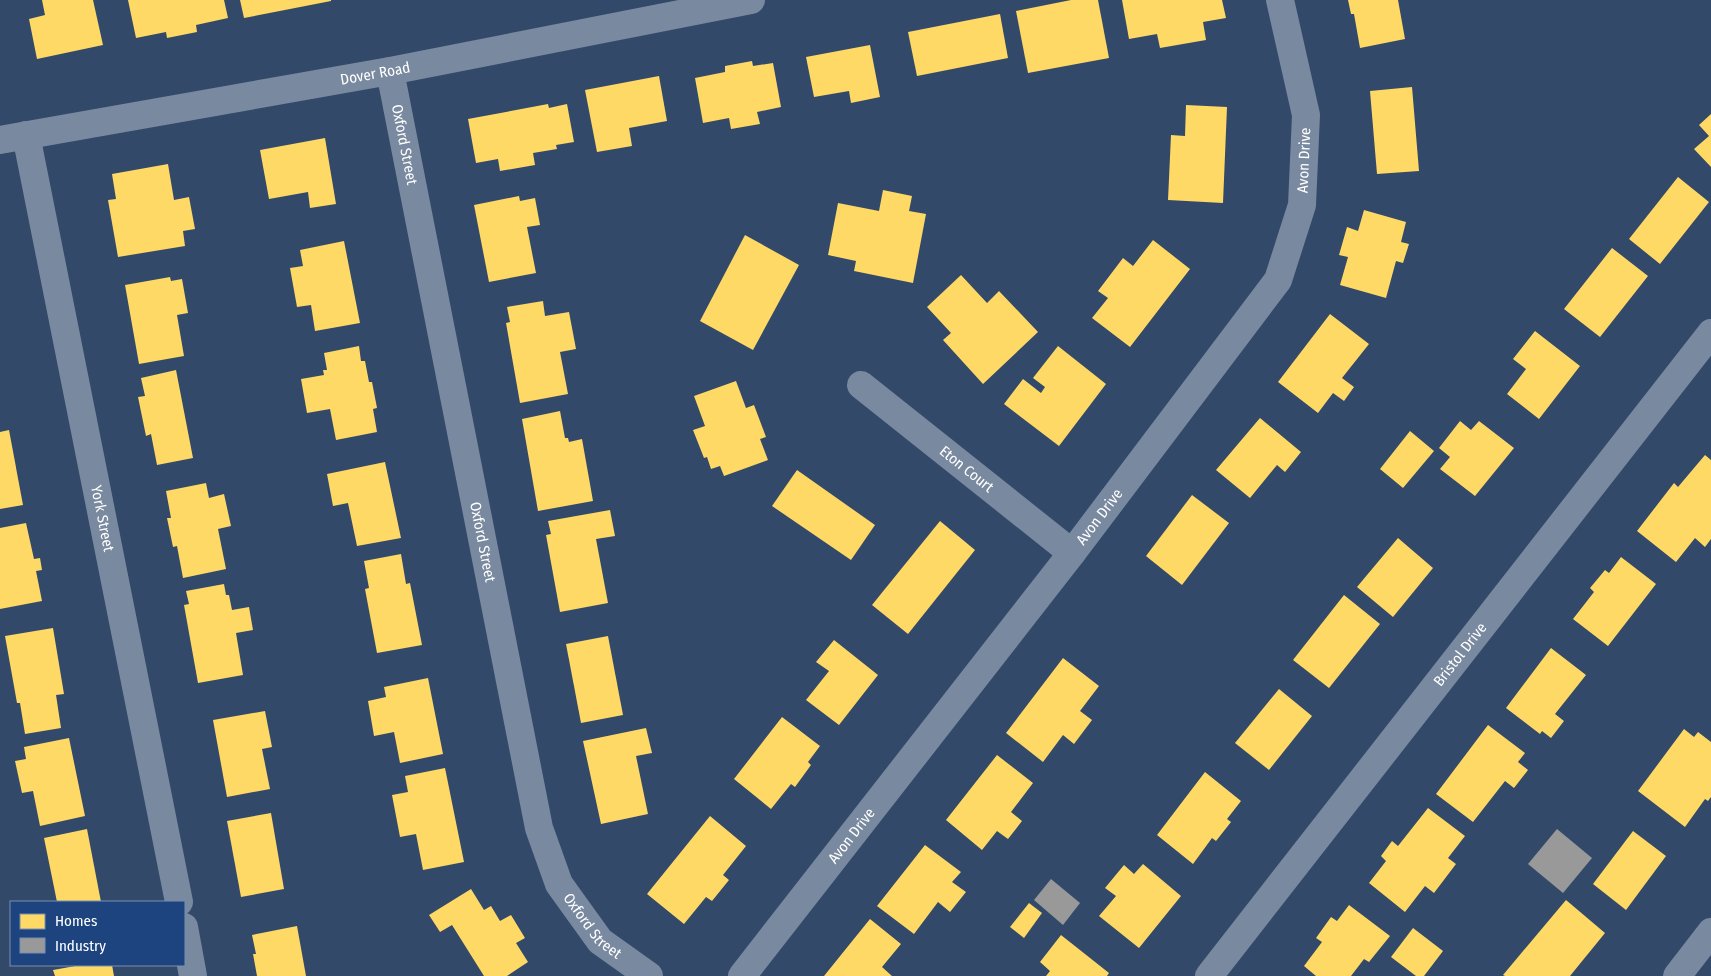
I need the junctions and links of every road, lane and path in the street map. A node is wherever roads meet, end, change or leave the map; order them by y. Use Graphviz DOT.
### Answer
graph roads {
  1 [pos="750,0"];
  2 [pos="1280,0"];
  3 [pos="390,71"];
  4 [pos="13,138"];
  5 [pos="1711,333"];
  6 [pos="860,385"];
  7 [pos="1072,553"];
  8 [pos="179,901"];
  9 [pos="185,932"];
  10 [pos="1711,932"];
  11 [pos="194,976"];
  12 [pos="649,976"];
  13 [pos="742,976"];
  14 [pos="1209,976"];
  15 [pos="1677,976"];
  1 -- 3 [label="street, Dover Road"];
  2 -- 7 [label="street, Avon Drive"];
  3 -- 4 [label="street, Dover Road"];
  3 -- 12 [label="street, Oxford Street"];
  4 -- 8 [label="street, York Street"];
  5 -- 14 [label="street, Bristol Drive"];
  6 -- 7 [label="street, Eton Court"];
  7 -- 13 [label="street, Avon Drive"];
  9 -- 11 [label="street"];
  10 -- 15 [label="street"];
}
